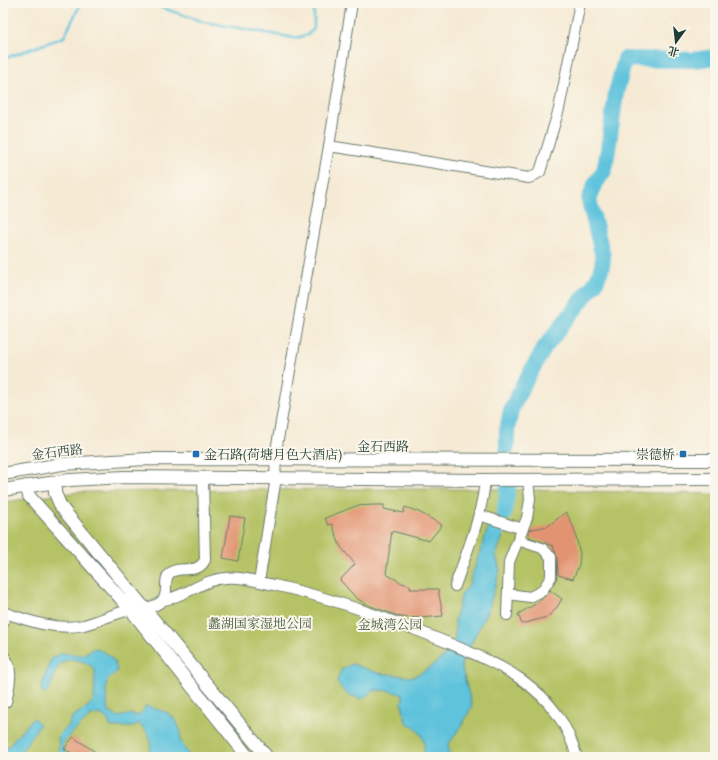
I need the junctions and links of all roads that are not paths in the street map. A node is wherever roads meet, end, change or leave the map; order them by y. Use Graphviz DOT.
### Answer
graph roads {
  1 [pos="352,3"];
  2 [pos="580,3"];
  3 [pos="329,146"];
  4 [pos="276,460"];
  5 [pos="715,460"];
  6 [pos="3,474"];
  7 [pos="203,478"];
  8 [pos="275,478"];
  9 [pos="528,479"];
  10 [pos="715,479"];
  11 [pos="485,480"];
  12 [pos="55,483"];
  13 [pos="26,486"];
  14 [pos="3,490"];
  15 [pos="479,514"];
  16 [pos="523,529"];
  17 [pos="518,540"];
  18 [pos="258,582"];
  19 [pos="455,586"];
  20 [pos="508,594"];
  21 [pos="164,600"];
  22 [pos="144,609"];
  23 [pos="131,610"];
  24 [pos="507,615"];
  25 [pos="4,616"];
  26 [pos="3,655"];
  27 [pos="6,702"];
  28 [pos="248,757"];
  29 [pos="267,757"];
  30 [pos="577,757"];
  1 -- 3 [label="street"];
  2 -- 3 [label="street"];
  3 -- 4 [label="street"];
  4 -- 5 [label="main road, 金石西路"];
  4 -- 6 [label="main road, 金石西路"];
  4 -- 8 [label="street"];
  7 -- 8 [label="main road"];
  7 -- 12 [label="main road"];
  7 -- 21 [label="street"];
  8 -- 11 [label="main road"];
  8 -- 18 [label="street"];
  9 -- 10 [label="main road"];
  9 -- 11 [label="main road"];
  9 -- 16 [label="street"];
  11 -- 15 [label="street"];
  12 -- 13 [label="main road"];
  12 -- 22 [label="main road"];
  13 -- 14 [label="main road"];
  13 -- 23 [label="main road"];
  15 -- 16 [label="street"];
  15 -- 19 [label="street"];
  16 -- 17 [label="street"];
  17 -- 20 [label="street"];
  17 -- 20 [label="street"];
  18 -- 21 [label="street"];
  18 -- 30 [label="street"];
  20 -- 24 [label="street"];
  21 -- 22 [label="street"];
  22 -- 23 [label="street"];
  22 -- 29 [label="main road"];
  23 -- 25 [label="street"];
  23 -- 28 [label="main road"];
  26 -- 27 [label="street"];
}
